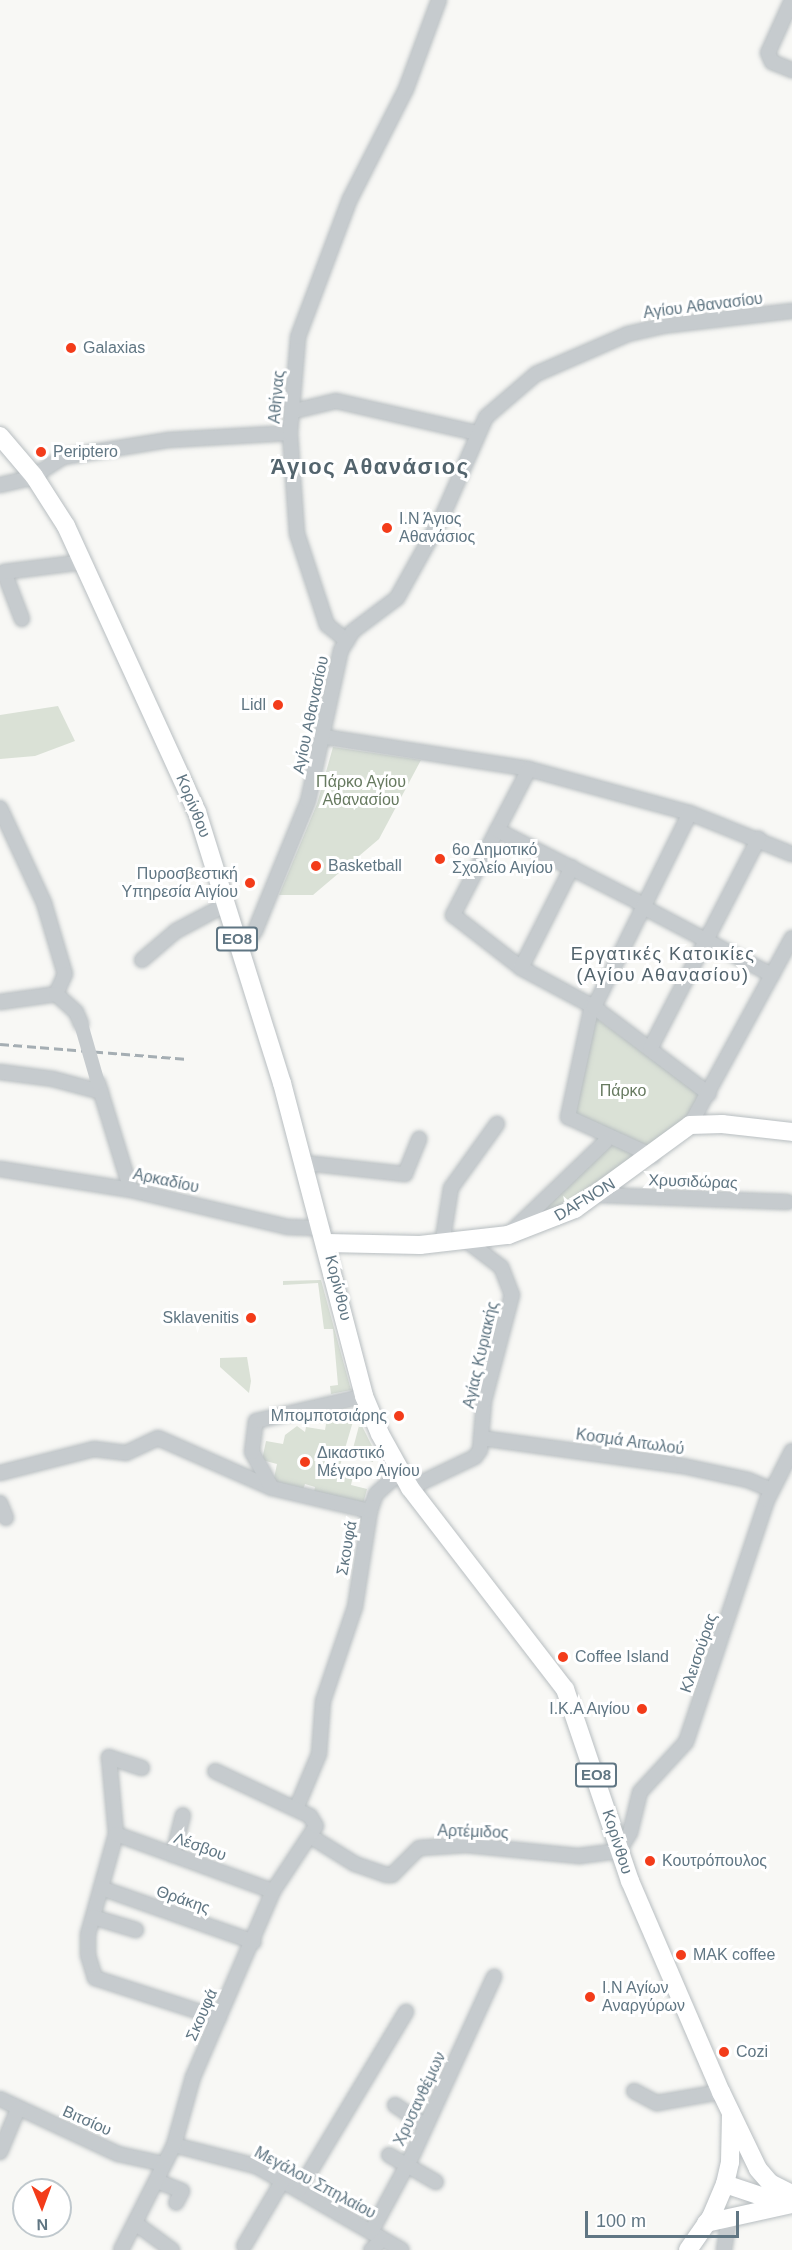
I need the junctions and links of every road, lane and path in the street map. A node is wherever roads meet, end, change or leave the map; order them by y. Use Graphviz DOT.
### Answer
graph roads {
  1 [pos="439,0"];
  2 [pos="792,0"];
  3 [pos="792,70"];
  4 [pos="792,312"];
  5 [pos="294,411"];
  6 [pos="290,433"];
  7 [pos="477,433"];
  8 [pos="0,436"];
  9 [pos="34,477"];
  10 [pos="0,485"];
  11 [pos="83,562"];
  12 [pos="2,572"];
  13 [pos="22,619"];
  14 [pos="347,640"];
  15 [pos="325,737"];
  16 [pos="528,769"];
  17 [pos="0,808"];
  18 [pos="690,813"];
  19 [pos="497,830"];
  20 [pos="759,838"];
  21 [pos="792,854"];
  22 [pos="572,867"];
  23 [pos="227,904"];
  24 [pos="643,906"];
  25 [pos="792,938"];
  26 [pos="706,940"];
  27 [pos="241,951"];
  28 [pos="142,960"];
  29 [pos="521,968"];
  30 [pos="772,975"];
  31 [pos="56,994"];
  32 [pos="0,1002"];
  33 [pos="593,1006"];
  34 [pos="650,1049"];
  35 [pos="0,1072"];
  36 [pos="100,1087"];
  37 [pos="710,1094"];
  38 [pos="497,1124"];
  39 [pos="698,1125"];
  40 [pos="792,1132"];
  41 [pos="419,1139"];
  42 [pos="605,1142"];
  43 [pos="653,1156"];
  44 [pos="305,1163"];
  45 [pos="0,1169"];
  46 [pos="131,1190"];
  47 [pos="598,1195"];
  48 [pos="788,1202"];
  49 [pos="325,1235"];
  50 [pos="508,1235"];
  51 [pos="467,1241"];
  52 [pos="442,1244"];
  53 [pos="364,1396"];
  54 [pos="481,1438"];
  55 [pos="792,1451"];
  56 [pos="0,1473"];
  57 [pos="404,1480"];
  58 [pos="272,1488"];
  59 [pos="771,1490"];
  60 [pos="0,1503"];
  61 [pos="370,1511"];
  62 [pos="6,1518"];
  63 [pos="142,1768"];
  64 [pos="215,1771"];
  65 [pos="296,1809"];
  66 [pos="183,1815"];
  67 [pos="116,1834"];
  68 [pos="310,1836"];
  69 [pos="619,1851"];
  70 [pos="173,1855"];
  71 [pos="101,1888"];
  72 [pos="273,1891"];
  73 [pos="93,1917"];
  74 [pos="136,1930"];
  75 [pos="254,1942"];
  76 [pos="494,1977"];
  77 [pos="406,2012"];
  78 [pos="219,2018"];
  79 [pos="634,2091"];
  80 [pos="722,2092"];
  81 [pos="0,2099"];
  82 [pos="395,2105"];
  83 [pos="18,2109"];
  84 [pos="730,2112"];
  85 [pos="425,2125"];
  86 [pos="741,2131"];
  87 [pos="174,2145"];
  88 [pos="0,2152"];
  89 [pos="389,2155"];
  90 [pos="164,2164"];
  91 [pos="407,2165"];
  92 [pos="283,2180"];
  93 [pos="157,2181"];
  94 [pos="731,2181"];
  95 [pos="436,2182"];
  96 [pos="299,2190"];
  97 [pos="792,2200"];
  98 [pos="176,2203"];
  99 [pos="715,2219"];
  100 [pos="135,2223"];
  101 [pos="377,2236"];
  102 [pos="244,2246"];
  103 [pos="121,2250"];
  104 [pos="172,2250"];
  105 [pos="371,2250"];
  106 [pos="402,2250"];
  107 [pos="688,2250"];
  108 [pos="724,2250"];
  1 -- 5 [label="street, Αθήνας"];
  2 -- 3 [label="street"];
  4 -- 7 [label="street, Αγίου Αθανασίου"];
  5 -- 6 [label="street, Αθήνας"];
  5 -- 7 [label="street"];
  6 -- 9 [label="street"];
  6 -- 14 [label="street, Αθήνας"];
  7 -- 14 [label="street, Αγίου Αθανασίου"];
  8 -- 9 [label="main road, Κορίνθου / ΕΟ8"];
  9 -- 10 [label="street"];
  9 -- 11 [label="main road, Κορίνθου / ΕΟ8"];
  11 -- 12 [label="street"];
  11 -- 23 [label="main road, Κορίνθου / ΕΟ8"];
  12 -- 13 [label="street"];
  14 -- 15 [label="street, Αγίου Αθανασίου"];
  15 -- 16 [label="street"];
  15 -- 27 [label="street, Αγίου Αθανασίου"];
  16 -- 18 [label="street"];
  16 -- 19 [label="street"];
  17 -- 31 [label="street"];
  18 -- 20 [label="street"];
  18 -- 24 [label="street"];
  19 -- 22 [label="street"];
  19 -- 29 [label="street"];
  20 -- 21 [label="street"];
  20 -- 26 [label="street"];
  22 -- 24 [label="street"];
  22 -- 29 [label="street"];
  23 -- 27 [label="main road, Κορίνθου / ΕΟ8"];
  23 -- 28 [label="street"];
  24 -- 26 [label="street"];
  24 -- 33 [label="street"];
  25 -- 30 [label="street"];
  26 -- 30 [label="street"];
  26 -- 34 [label="street"];
  27 -- 44 [label="main road, Κορίνθου / ΕΟ8"];
  29 -- 33 [label="street"];
  30 -- 37 [label="street"];
  31 -- 32 [label="street"];
  31 -- 36 [label="street, bridge"];
  33 -- 34 [label="street"];
  33 -- 43 [label="street"];
  34 -- 37 [label="street"];
  35 -- 36 [label="street"];
  36 -- 46 [label="street"];
  37 -- 39 [label="street"];
  38 -- 52 [label="street"];
  39 -- 40 [label="main road"];
  39 -- 43 [label="main road, DAFNON"];
  41 -- 44 [label="street"];
  42 -- 50 [label="street"];
  43 -- 47 [label="main road, DAFNON"];
  44 -- 49 [label="main road, Κορίνθου / ΕΟ8"];
  45 -- 46 [label="street, Αρκαδίου"];
  46 -- 49 [label="street, Αρκαδίου"];
  47 -- 48 [label="street, Χρυσιδώρας"];
  47 -- 50 [label="main road, DAFNON"];
  49 -- 52 [label="main road, DAFNON"];
  49 -- 53 [label="main road, Κορίνθου / ΕΟ8"];
  50 -- 51 [label="main road, DAFNON"];
  51 -- 52 [label="main road, DAFNON"];
  51 -- 54 [label="street, Αγίας Κυριακής"];
  53 -- 57 [label="main road, Κορίνθου / ΕΟ8"];
  53 -- 58 [label="street"];
  54 -- 57 [label="street, Αγίας Κυριακής"];
  54 -- 59 [label="street, Κοσμά Αιτωλού"];
  55 -- 59 [label="street, Κλεισούρας"];
  56 -- 58 [label="street"];
  57 -- 61 [label="street, Σκουφά"];
  57 -- 69 [label="main road, Κορίνθου / ΕΟ8"];
  58 -- 61 [label="street"];
  59 -- 69 [label="street, Κλεισούρας"];
  60 -- 62 [label="street"];
  61 -- 65 [label="street, Σκουφά"];
  63 -- 67 [label="street"];
  64 -- 65 [label="street"];
  65 -- 68 [label="street"];
  66 -- 70 [label="street"];
  67 -- 70 [label="street, Λέσβου"];
  67 -- 71 [label="street"];
  68 -- 69 [label="street, Αρτέμιδος"];
  68 -- 72 [label="street, Σκουφά"];
  69 -- 80 [label="main road, Κορίνθου / ΕΟ8"];
  70 -- 72 [label="street, Λέσβου"];
  71 -- 73 [label="street"];
  71 -- 75 [label="street, Θράκης"];
  72 -- 75 [label="street, Σκουφά"];
  73 -- 74 [label="street"];
  73 -- 78 [label="street"];
  75 -- 78 [label="street, Σκουφά"];
  76 -- 85 [label="street, Χρυσανθέμων"];
  77 -- 96 [label="street"];
  78 -- 87 [label="street, Σκουφά"];
  79 -- 80 [label="street"];
  80 -- 84 [label="main road, Κορίνθου / ΕΟ8"];
  81 -- 83 [label="street, Βιτσίου"];
  82 -- 85 [label="street"];
  83 -- 88 [label="street"];
  83 -- 90 [label="street, Βιτσίου"];
  84 -- 86 [label="main road, Κορίνθου / ΕΟ8"];
  84 -- 94 [label="main road, Κορίνθου / ΕΟ8"];
  85 -- 91 [label="street, Χρυσανθέμων"];
  86 -- 94 [label="main road"];
  86 -- 97 [label="main road, ΕΟ8"];
  87 -- 90 [label="street, Σκουφά"];
  87 -- 92 [label="street, Μεγάλου Σπηλαίου"];
  89 -- 91 [label="street"];
  90 -- 93 [label="street, Σκουφά"];
  91 -- 95 [label="street"];
  91 -- 101 [label="street, Χρυσανθέμων"];
  92 -- 96 [label="street, Μεγάλου Σπηλαίου"];
  92 -- 102 [label="street"];
  93 -- 98 [label="street"];
  93 -- 100 [label="street, Σκουφά"];
  94 -- 97 [label="main road"];
  94 -- 99 [label="main road"];
  96 -- 101 [label="street, Μεγάλου Σπηλαίου"];
  97 -- 99 [label="main road"];
  99 -- 107 [label="main road"];
  99 -- 108 [label="street"];
  100 -- 103 [label="street, Σκουφά"];
  100 -- 104 [label="street"];
  101 -- 105 [label="street, Χρυσανθέμων"];
  101 -- 106 [label="street, Μεγάλου Σπηλαίου"];
}
